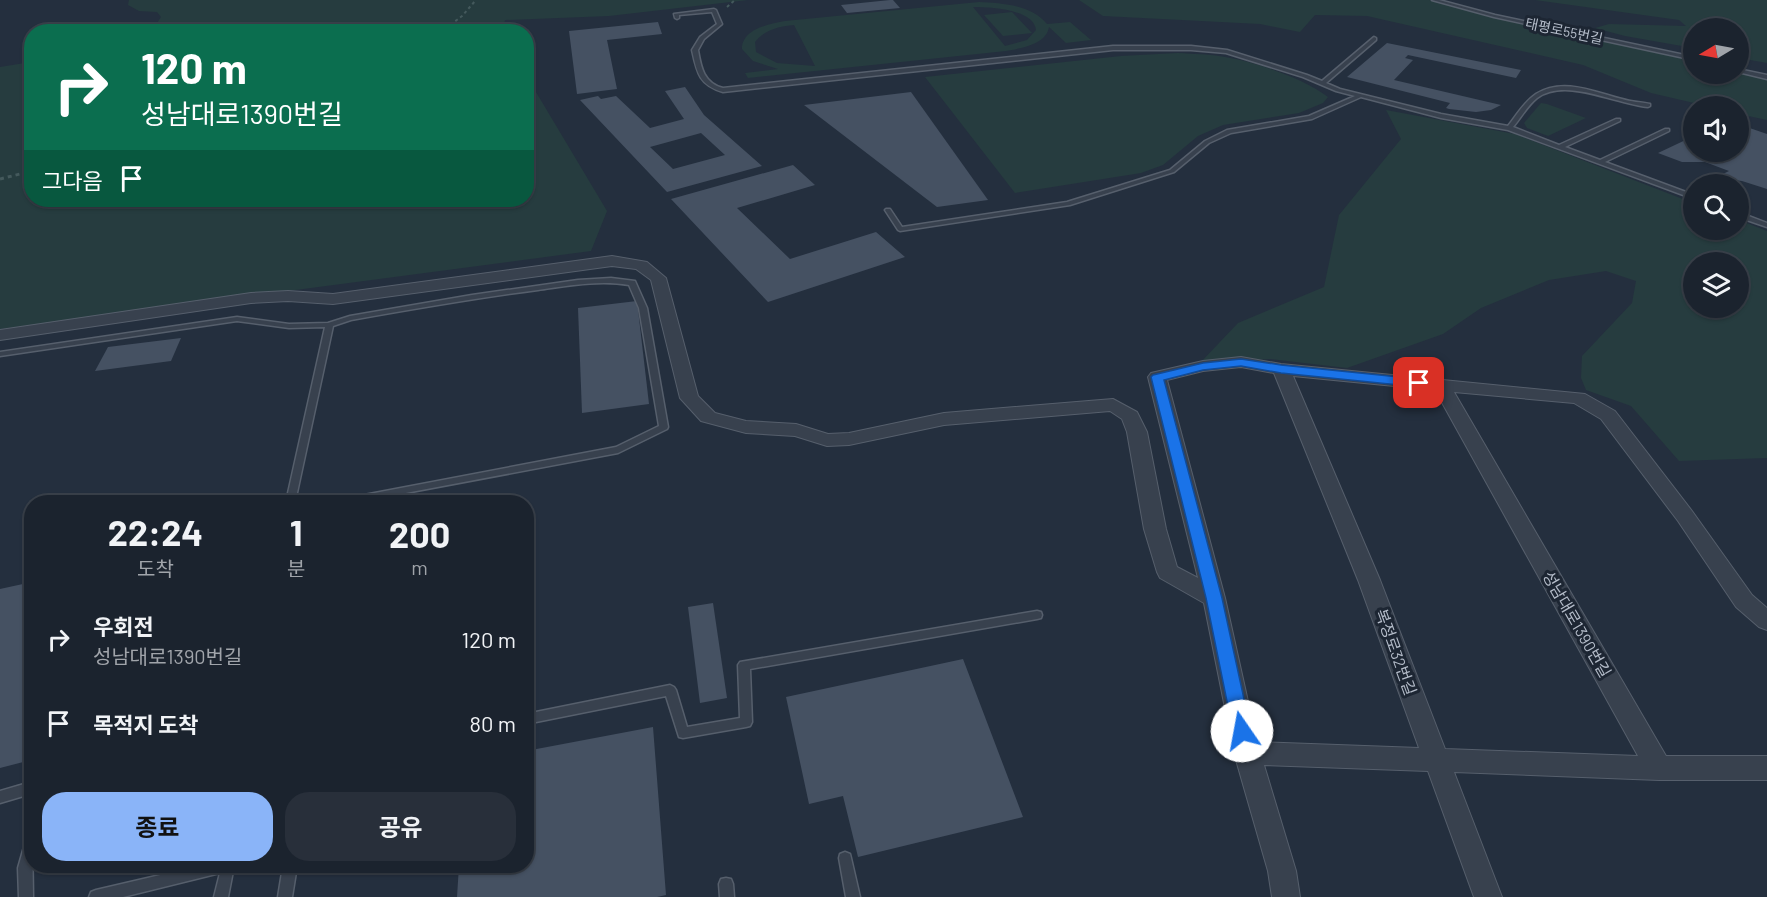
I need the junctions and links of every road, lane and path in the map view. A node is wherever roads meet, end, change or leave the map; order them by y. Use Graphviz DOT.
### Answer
graph roads {
  1 [pos="476,0"];
  2 [pos="1434,0"];
  3 [pos="677,18"];
  4 [pos="452,24"];
  5 [pos="1374,39"];
  6 [pos="1683,57"];
  7 [pos="1749,73"];
  8 [pos="1767,77"];
  9 [pos="1322,84"];
  10 [pos="1359,96"];
  11 [pos="1648,105"];
  12 [pos="1618,120"];
  13 [pos="1509,128"];
  14 [pos="1667,130"];
  15 [pos="1559,147"];
  16 [pos="1600,162"];
  17 [pos="24,173"];
  18 [pos="0,179"];
  19 [pos="1683,193"];
  20 [pos="888,210"];
  21 [pos="1749,218"];
  22 [pos="1767,225"];
  23 [pos="329,325"];
  24 [pos="0,335"];
  25 [pos="0,354"];
  26 [pos="1281,369"];
  27 [pos="1442,386"];
  28 [pos="293,495"];
  29 [pos="380,495"];
  30 [pos="1214,598"];
  31 [pos="1037,615"];
  32 [pos="1767,621"];
  33 [pos="534,717"];
  34 [pos="1247,753"];
  35 [pos="1436,761"];
  36 [pos="1659,768"];
  37 [pos="1767,768"];
  38 [pos="24,790"];
  39 [pos="0,797"];
  40 [pos="845,858"];
  41 [pos="25,873"];
  42 [pos="197,873"];
  43 [pos="225,873"];
  44 [pos="289,873"];
  45 [pos="26,897"];
  46 [pos="96,897"];
  47 [pos="221,897"];
  48 [pos="285,897"];
  49 [pos="854,897"];
  50 [pos="1286,897"];
  51 [pos="1488,897"];
  1 -- 4 [label="path"];
  2 -- 6 [label="lane, 태평로55번길"];
  3 -- 9 [label="lane"];
  5 -- 9 [label="lane"];
  7 -- 8 [label="lane"];
  9 -- 10 [label="lane"];
  10 -- 13 [label="lane"];
  10 -- 20 [label="lane"];
  11 -- 13 [label="lane"];
  12 -- 15 [label="lane"];
  13 -- 15 [label="lane"];
  14 -- 16 [label="lane"];
  15 -- 16 [label="lane"];
  16 -- 19 [label="lane"];
  17 -- 18 [label="path"];
  21 -- 22 [label="lane"];
  23 -- 25 [label="lane"];
  23 -- 28 [label="lane"];
  23 -- 29 [label="lane"];
  24 -- 30 [label="street"];
  26 -- 27 [label="street"];
  26 -- 30 [label="street"];
  26 -- 35 [label="street, 복정로32번길"];
  27 -- 32 [label="street"];
  27 -- 36 [label="street, 성남대로1390번길"];
  30 -- 34 [label="street"];
  31 -- 33 [label="lane"];
  34 -- 35 [label="street"];
  34 -- 50 [label="street"];
  35 -- 36 [label="street"];
  35 -- 51 [label="street, 복정로32번길"];
  36 -- 37 [label="street"];
  38 -- 39 [label="lane"];
  40 -- 49 [label="lane"];
  41 -- 45 [label="lane"];
  42 -- 46 [label="lane"];
  43 -- 47 [label="lane"];
  44 -- 48 [label="lane"];
}
